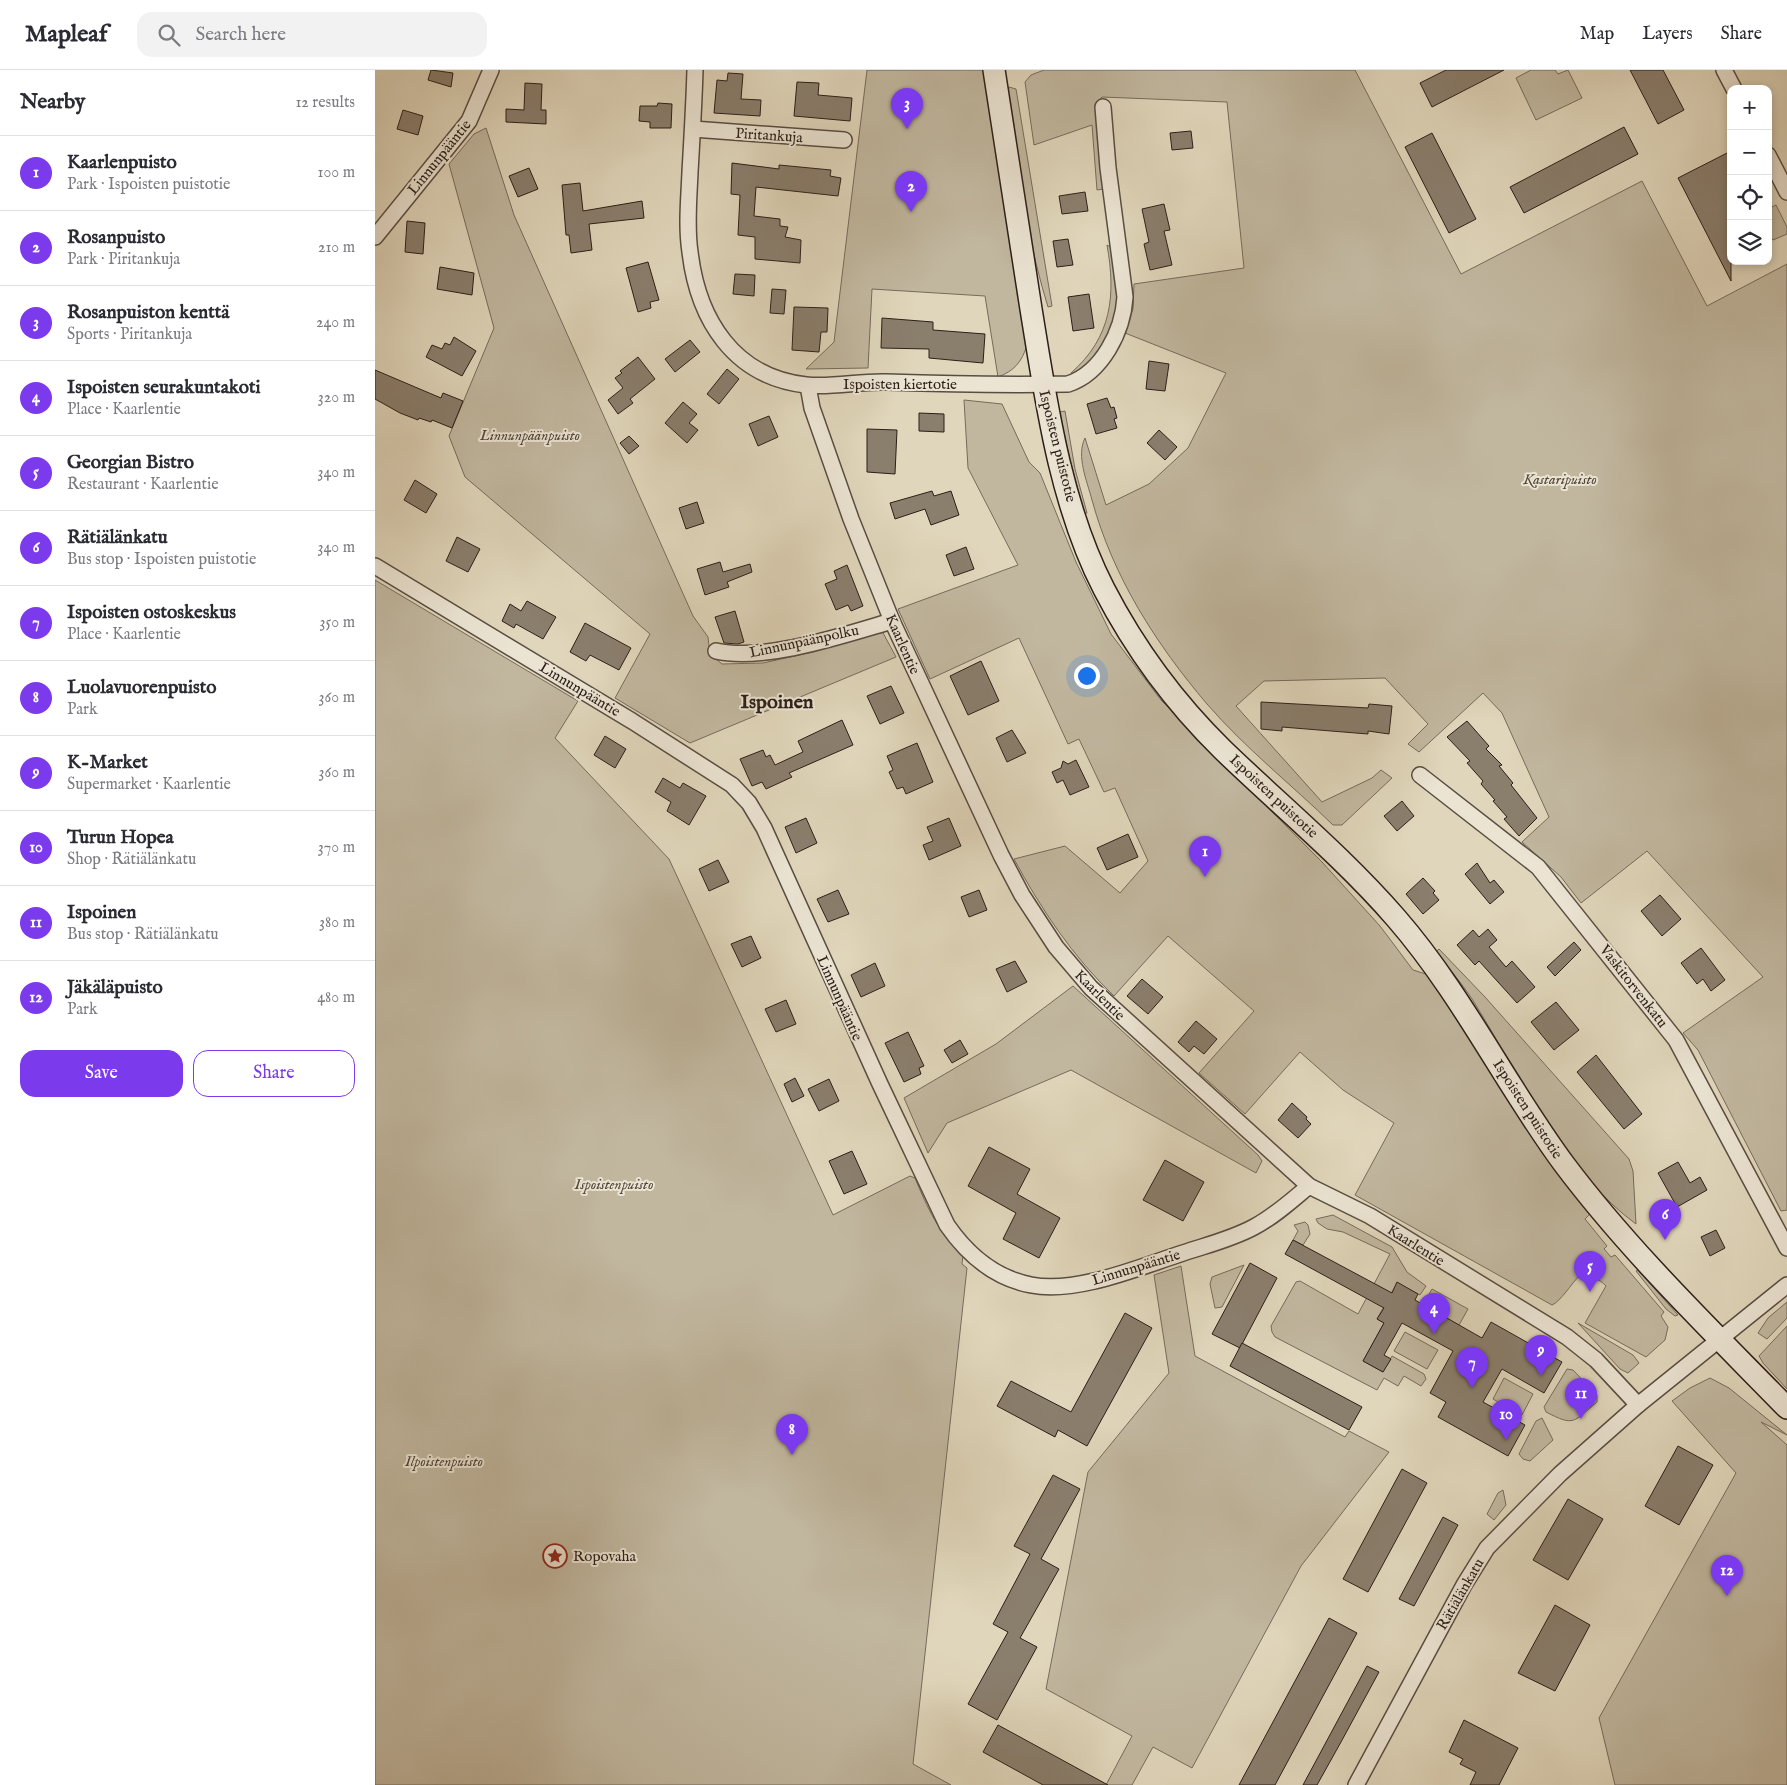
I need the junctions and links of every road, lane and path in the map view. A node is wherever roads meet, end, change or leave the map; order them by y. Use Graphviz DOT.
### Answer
graph roads {
  1 [pos="491,70"];
  2 [pos="695,70"];
  3 [pos="994,70"];
  4 [pos="1724,70"];
  5 [pos="1732,85"];
  6 [pos="1103,107"];
  7 [pos="693,129"];
  8 [pos="845,140"];
  9 [pos="1772,163"];
  10 [pos="1787,192"];
  11 [pos="375,237"];
  12 [pos="1043,385"];
  13 [pos="808,386"];
  14 [pos="375,566"];
  15 [pos="892,621"];
  16 [pos="716,651"];
  17 [pos="1420,775"];
  18 [pos="1309,1186"];
  19 [pos="1787,1248"];
  20 [pos="1787,1285"];
  21 [pos="1720,1338"];
  22 [pos="1639,1406"];
  23 [pos="1787,1408"];
  24 [pos="1356,1785"];
  1 -- 11 [label="street, Linnunpääntie"];
  2 -- 7 [label="street, Ispoisten kiertotie"];
  3 -- 12 [label="main road, Ispoisten puistotie"];
  4 -- 5 [label="street"];
  6 -- 12 [label="street, Ispoisten kiertotie"];
  7 -- 8 [label="street, Piritankuja"];
  7 -- 13 [label="street, Ispoisten kiertotie"];
  9 -- 10 [label="street"];
  12 -- 13 [label="street, Ispoisten kiertotie"];
  12 -- 21 [label="main road, Ispoisten puistotie"];
  13 -- 15 [label="street, Kaarlentie"];
  14 -- 18 [label="street, Linnunpääntie"];
  15 -- 16 [label="street, Linnunpäänpolku"];
  15 -- 18 [label="street, Kaarlentie"];
  17 -- 19 [label="street, Vaskitorvenkatu"];
  18 -- 22 [label="street, Kaarlentie"];
  20 -- 21 [label="street, Rätiälänkatu"];
  21 -- 22 [label="street, Rätiälänkatu"];
  21 -- 23 [label="main road, Ispoisten puistotie"];
  22 -- 24 [label="street, Rätiälänkatu"];
}
